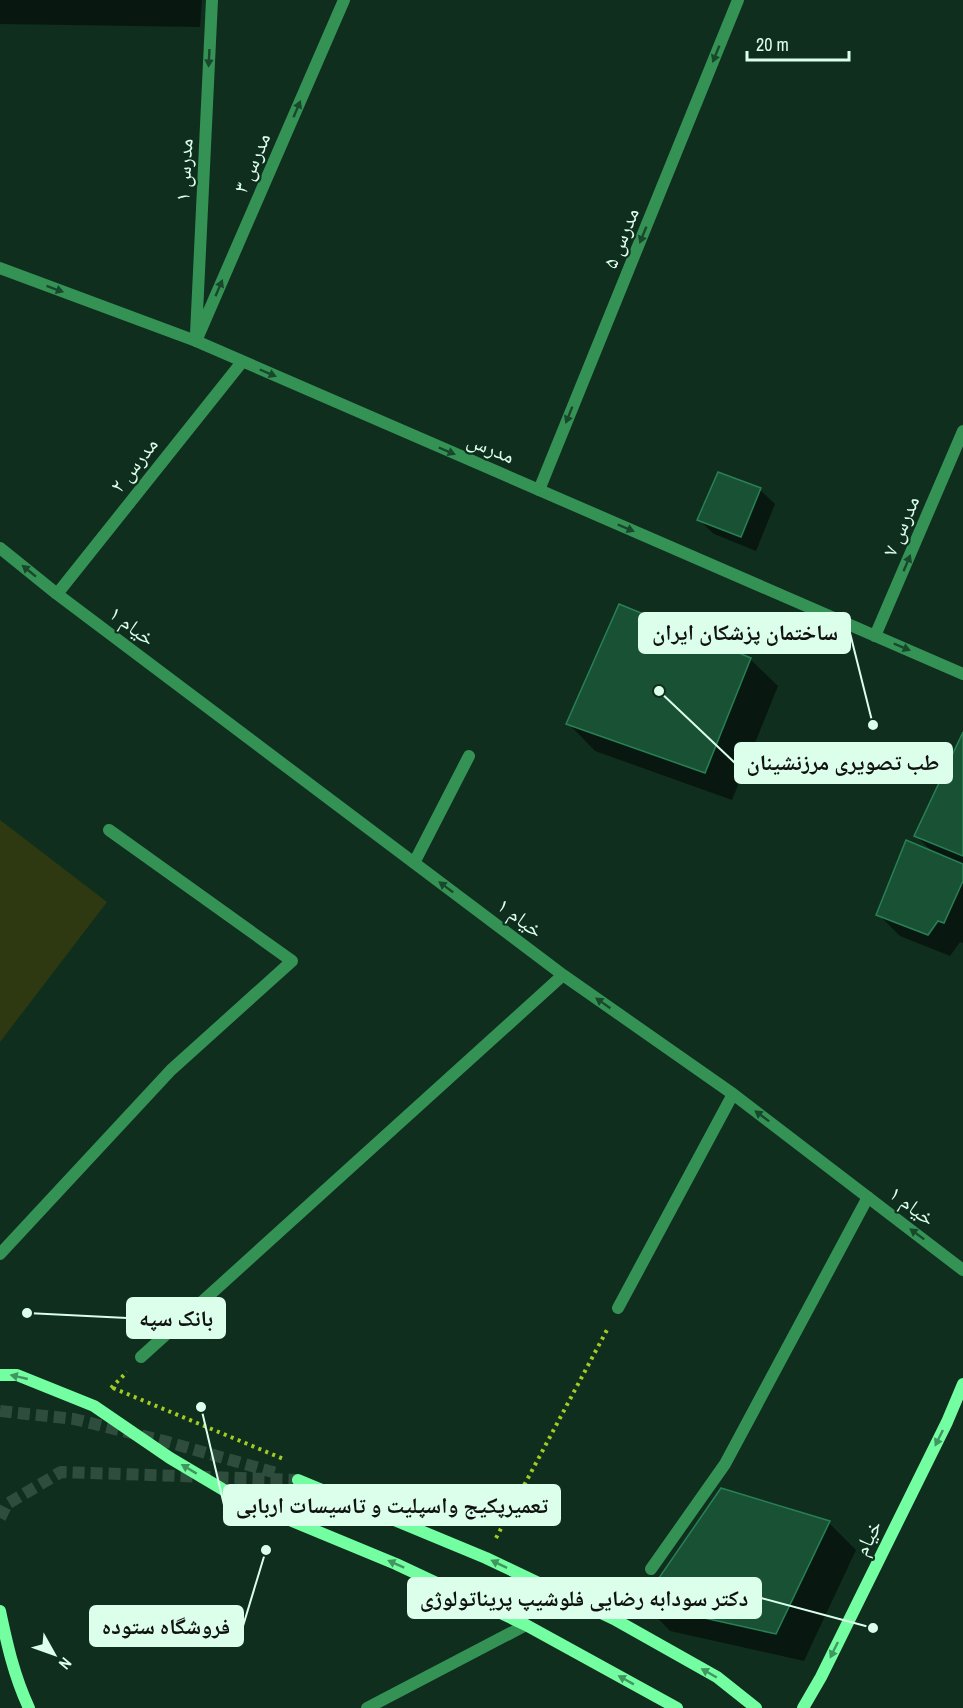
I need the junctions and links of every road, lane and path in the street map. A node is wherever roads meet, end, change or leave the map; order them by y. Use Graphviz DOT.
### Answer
graph roads {
  1 [pos="212,0"];
  2 [pos="344,0"];
  3 [pos="738,0"];
  4 [pos="0,268"];
  5 [pos="196,342"];
  6 [pos="242,362"];
  7 [pos="963,431"];
  8 [pos="539,490"];
  9 [pos="0,548"];
  10 [pos="57,594"];
  11 [pos="875,636"];
  12 [pos="963,674"];
  13 [pos="469,756"];
  14 [pos="109,830"];
  15 [pos="414,863"];
  16 [pos="563,975"];
  17 [pos="733,1094"];
  18 [pos="868,1197"];
  19 [pos="0,1254"];
  20 [pos="963,1270"];
  21 [pos="618,1308"];
  22 [pos="141,1357"];
  23 [pos="0,1375"];
  24 [pos="963,1384"];
  25 [pos="94,1406"];
  26 [pos="298,1480"];
  27 [pos="486,1558"];
  28 [pos="651,1569"];
  29 [pos="0,1611"];
  30 [pos="614,1619"];
  31 [pos="526,1625"];
  32 [pos="28,1708"];
  33 [pos="367,1708"];
  34 [pos="678,1708"];
  35 [pos="756,1708"];
  36 [pos="803,1708"];
  1 -- 5 [label="street, مدرس ۱, one-way"];
  5 -- 2 [label="street, مدرس ۳, one-way"];
  3 -- 8 [label="street, مدرس ۵, one-way"];
  4 -- 5 [label="street, مدرس, one-way"];
  5 -- 6 [label="street, مدرس"];
  6 -- 8 [label="street, مدرس, one-way"];
  6 -- 10 [label="street, مدرس ۲"];
  11 -- 7 [label="street, مدرس ۷, one-way"];
  8 -- 11 [label="street, مدرس, one-way"];
  10 -- 9 [label="street, خیام ۱, one-way"];
  10 -- 15 [label="street, خیام ۱"];
  11 -- 12 [label="street, مدرس, one-way"];
  13 -- 15 [label="street"];
  14 -- 19 [label="street"];
  16 -- 15 [label="street, خیام ۱, one-way"];
  17 -- 16 [label="street, خیام ۱, one-way"];
  16 -- 22 [label="street"];
  18 -- 17 [label="street, خیام ۱, one-way"];
  17 -- 21 [label="street"];
  20 -- 18 [label="street, خیام ۱, one-way"];
  18 -- 28 [label="street"];
  21 -- 27 [label="path"];
  22 -- 25 [label="path"];
  25 -- 23 [label="main road, one-way"];
  24 -- 36 [label="main road, خیام, one-way"];
  31 -- 25 [label="main road, one-way"];
  26 -- 27 [label="main road"];
  30 -- 27 [label="main road, one-way"];
  28 -- 30 [label="path"];
  29 -- 32 [label="main road"];
  35 -- 30 [label="main road, one-way"];
  31 -- 33 [label="street"];
  34 -- 31 [label="main road, one-way"];
}
